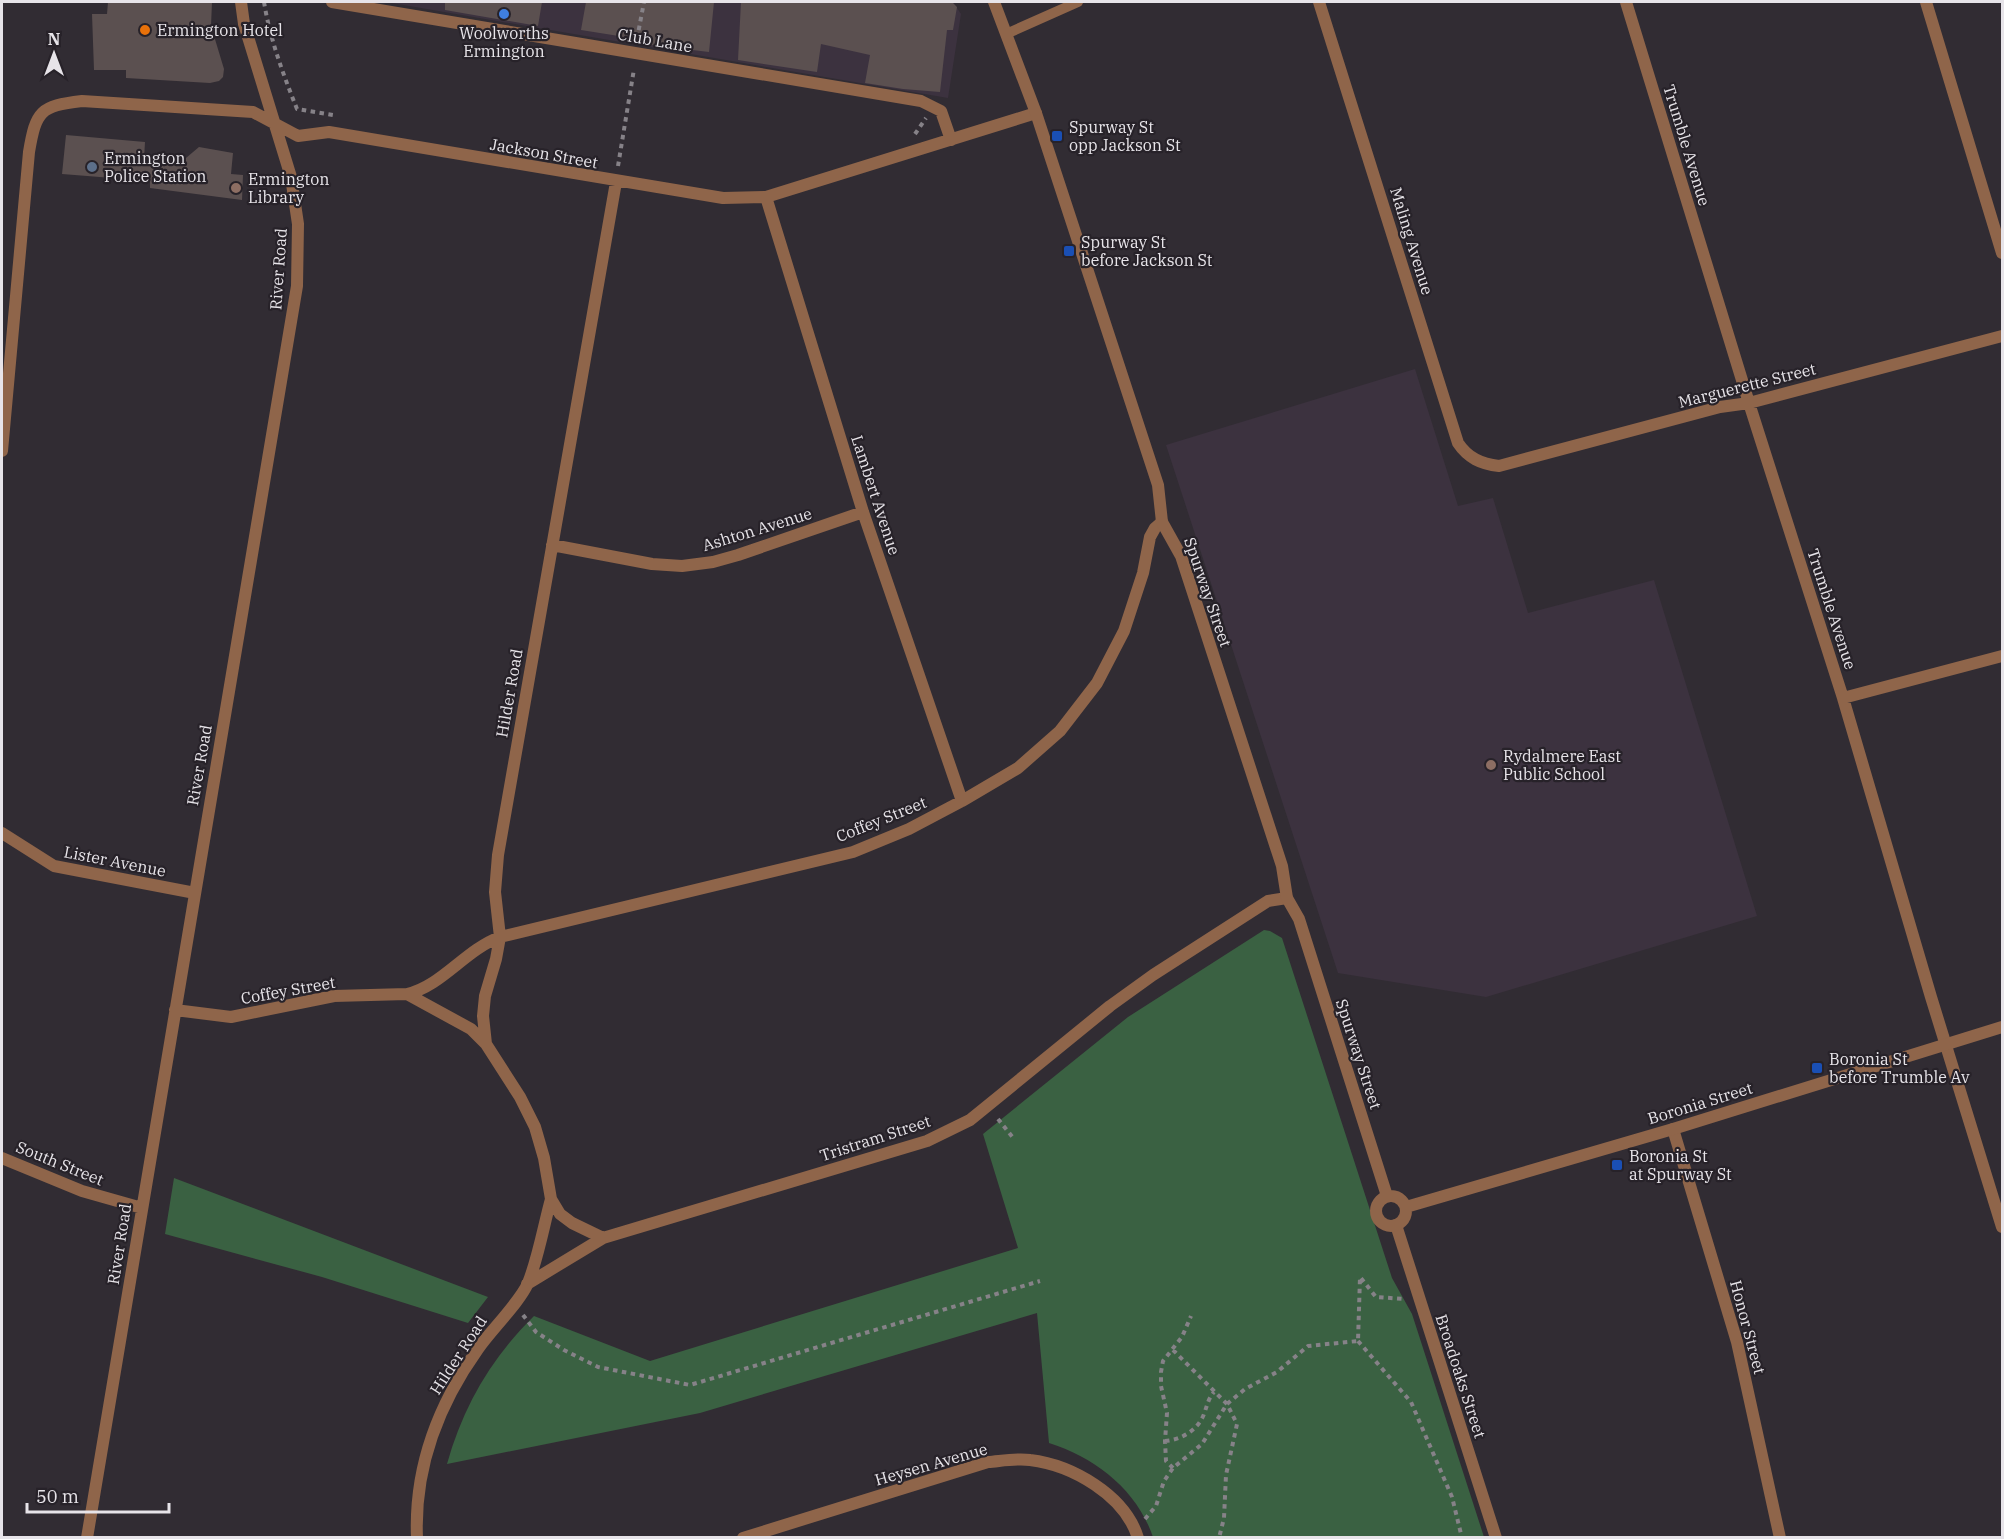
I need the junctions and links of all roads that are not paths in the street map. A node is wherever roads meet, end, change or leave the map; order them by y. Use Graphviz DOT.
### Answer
graph roads {
  1 [pos="241,2"];
  2 [pos="332,2"];
  3 [pos="994,2"];
  4 [pos="1078,2"];
  5 [pos="1319,2"];
  6 [pos="1626,2"];
  7 [pos="1926,2"];
  8 [pos="1006,34"];
  9 [pos="1036,113"];
  10 [pos="275,123"];
  11 [pos="951,140"];
  12 [pos="615,182"];
  13 [pos="766,197"];
  14 [pos="2002,253"];
  15 [pos="2002,336"];
  16 [pos="1749,403"];
  17 [pos="2,451"];
  18 [pos="1499,466"];
  19 [pos="863,513"];
  20 [pos="1162,522"];
  21 [pos="552,545"];
  22 [pos="2002,657"];
  23 [pos="1843,698"];
  24 [pos="962,801"];
  25 [pos="2,833"];
  26 [pos="195,893"];
  27 [pos="1287,898"];
  28 [pos="500,937"];
  29 [pos="407,994"];
  30 [pos="175,1010"];
  31 [pos="2002,1027"];
  32 [pos="486,1044"];
  33 [pos="1946,1044"];
  34 [pos="1673,1129"];
  35 [pos="2,1158"];
  36 [pos="1387,1196"];
  37 [pos="551,1198"];
  38 [pos="1406,1207"];
  39 [pos="142,1208"];
  40 [pos="1396,1225"];
  41 [pos="2002,1227"];
  42 [pos="603,1239"];
  43 [pos="527,1284"];
  44 [pos="1136,1532"];
  45 [pos="87,1538"];
  46 [pos="417,1538"];
  47 [pos="743,1538"];
  48 [pos="1496,1538"];
  49 [pos="1780,1538"];
  1 -- 10 [label="street, River Road"];
  2 -- 11 [label="street, Club Lane"];
  3 -- 8 [label="street, Spurway Street"];
  4 -- 8 [label="lane"];
  5 -- 18 [label="street, Maling Avenue"];
  6 -- 16 [label="street, Trumble Avenue"];
  7 -- 14 [label="street"];
  8 -- 9 [label="street, Spurway Street"];
  9 -- 11 [label="street, Jackson Street"];
  9 -- 20 [label="street, Spurway Street"];
  10 -- 12 [label="street, Jackson Street"];
  10 -- 17 [label="street, Jackson Street"];
  10 -- 26 [label="street, River Road"];
  11 -- 13 [label="street, Jackson Street"];
  12 -- 13 [label="street, Jackson Street"];
  12 -- 21 [label="street, Hilder Road"];
  13 -- 19 [label="street, Lambert Avenue"];
  15 -- 16 [label="street, Marguerette Street"];
  16 -- 18 [label="street, Marguerette Street"];
  16 -- 23 [label="street, Trumble Avenue"];
  19 -- 21 [label="street, Ashton Avenue"];
  19 -- 24 [label="street, Lambert Avenue"];
  20 -- 24 [label="street, Coffey Street"];
  20 -- 27 [label="street, Spurway Street"];
  21 -- 28 [label="street, Hilder Road"];
  22 -- 23 [label="street"];
  23 -- 33 [label="street, Trumble Avenue"];
  24 -- 28 [label="street, Coffey Street"];
  25 -- 26 [label="street, Lister Avenue"];
  26 -- 30 [label="street, River Road"];
  27 -- 36 [label="street, Spurway Street"];
  27 -- 42 [label="street, Tristram Street"];
  28 -- 29 [label="street, Coffey Street"];
  28 -- 32 [label="street, Hilder Road"];
  29 -- 30 [label="street, Coffey Street"];
  29 -- 32 [label="street"];
  30 -- 39 [label="street, River Road"];
  31 -- 33 [label="street, Boronia Street"];
  32 -- 37 [label="street, Hilder Road"];
  33 -- 34 [label="street, Boronia Street"];
  33 -- 41 [label="street, Trumble Avenue"];
  34 -- 38 [label="street, Boronia Street"];
  34 -- 49 [label="street, Honor Street"];
  35 -- 39 [label="street, South Street"];
  36 -- 38 [label="street"];
  36 -- 40 [label="street"];
  37 -- 42 [label="street, Hilder Road"];
  37 -- 43 [label="street, Hilder Road"];
  38 -- 40 [label="street"];
  39 -- 45 [label="street, River Road"];
  40 -- 48 [label="street, Broadoaks Street"];
  42 -- 43 [label="street, Tristram Street"];
  43 -- 46 [label="street, Hilder Road"];
  44 -- 47 [label="street, Heysen Avenue"];
}
